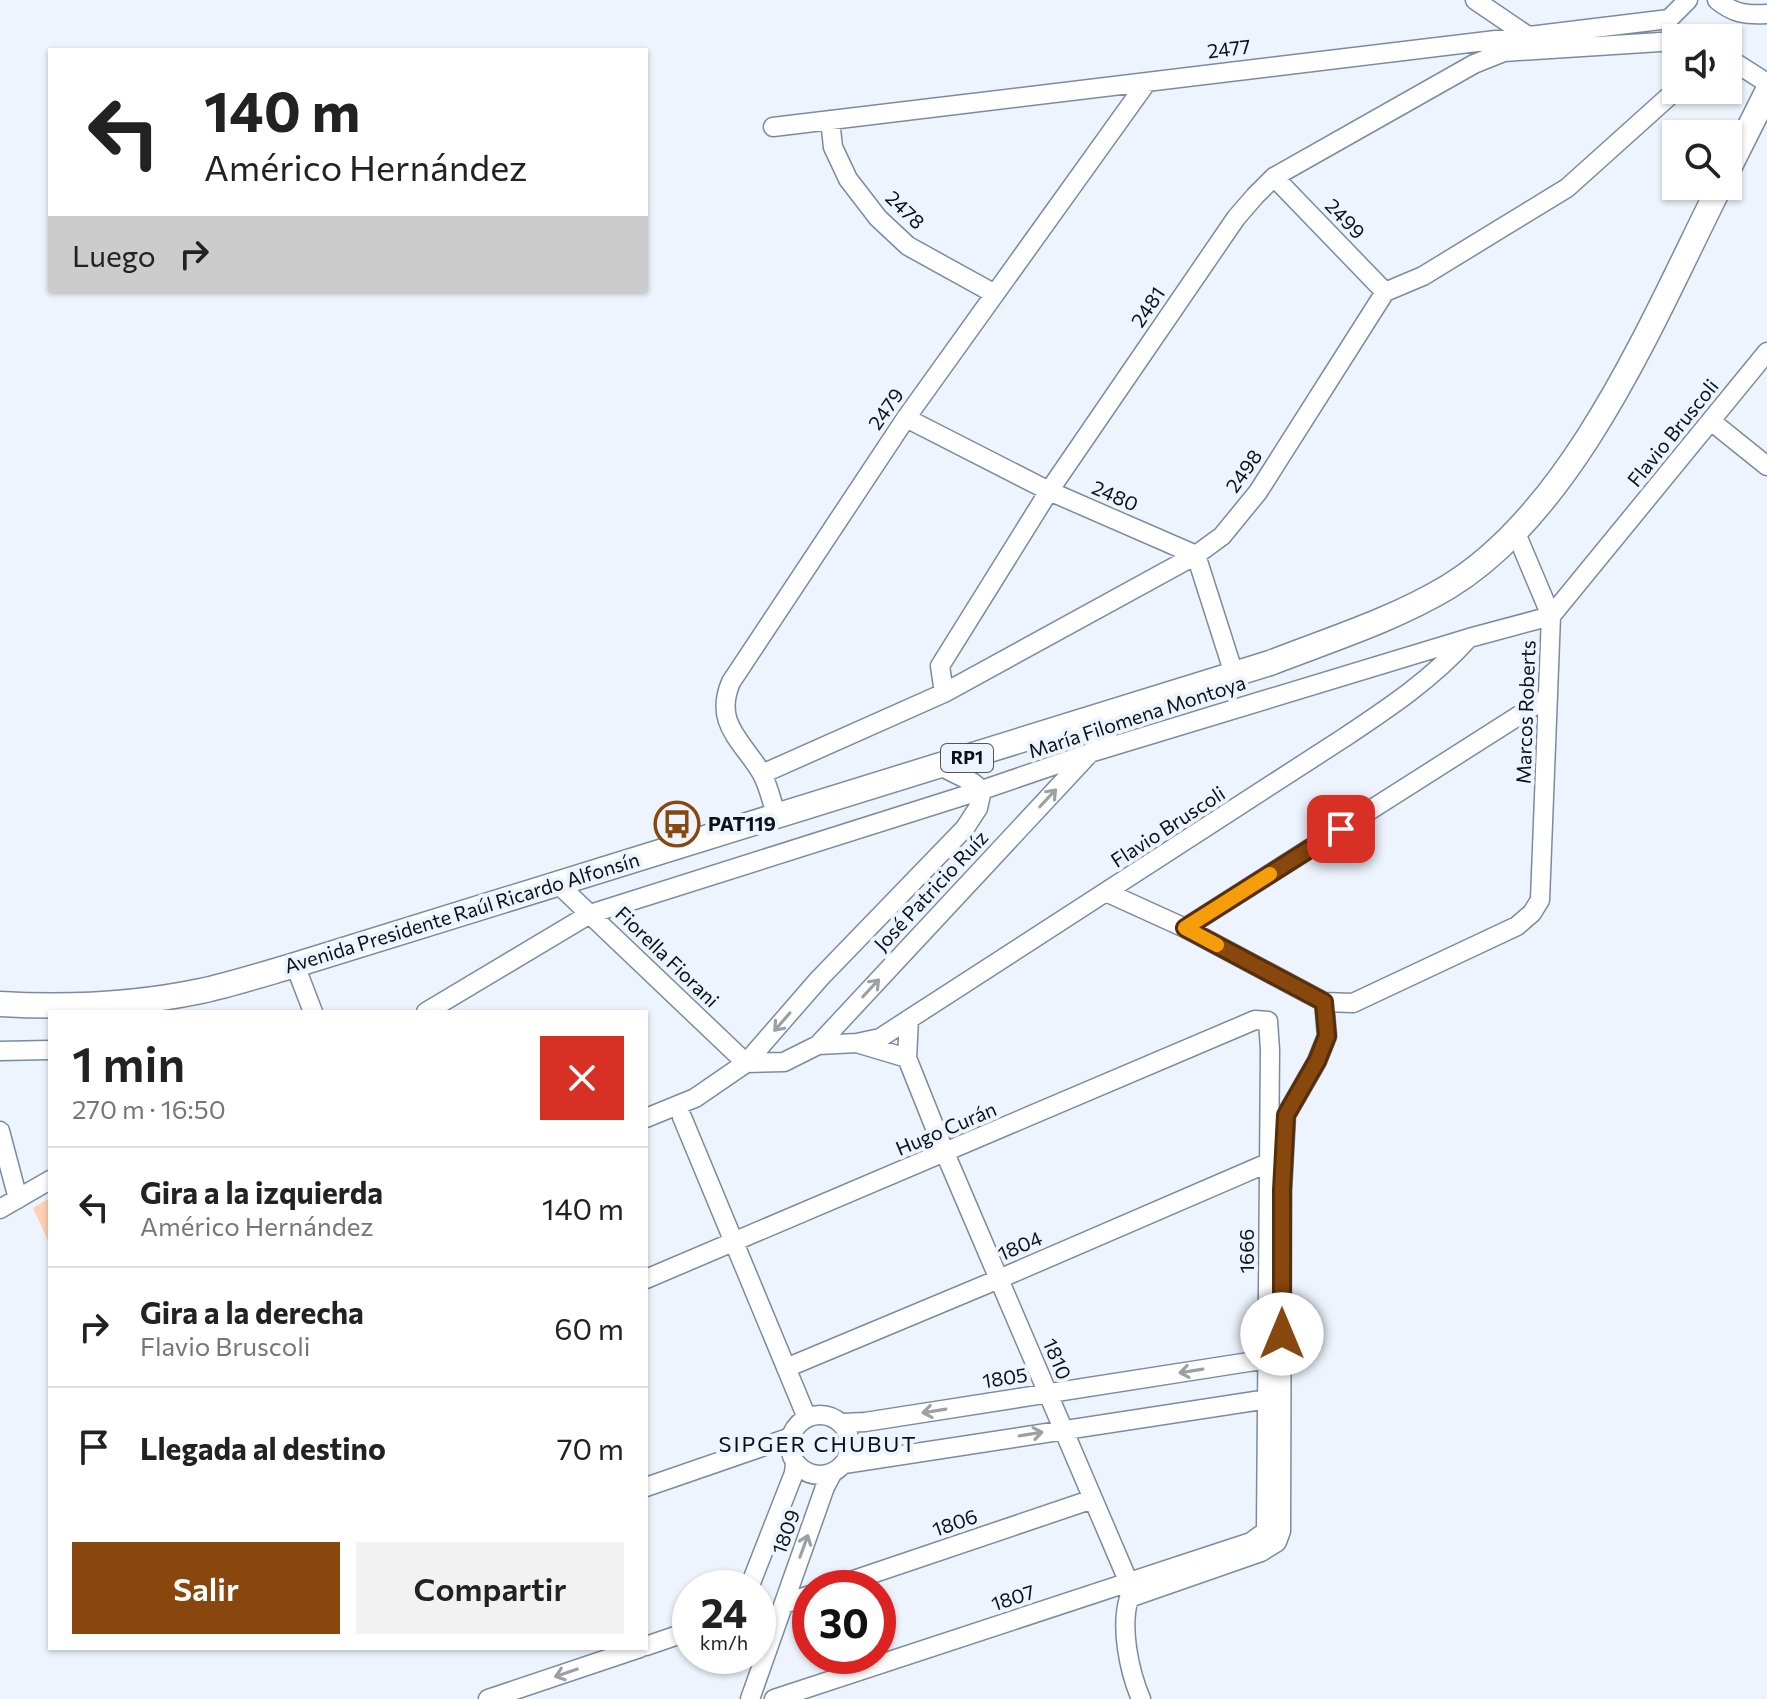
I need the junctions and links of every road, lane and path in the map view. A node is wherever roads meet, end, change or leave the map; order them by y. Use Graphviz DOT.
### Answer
graph roads {
  1 [pos="1475,0"];
  2 [pos="1717,0"];
  3 [pos="1684,1"];
  4 [pos="1767,14"];
  5 [pos="1528,36"];
  6 [pos="1662,42"];
  7 [pos="1742,69"];
  8 [pos="1147,82"];
  9 [pos="1767,83"];
  10 [pos="1662,103"];
  11 [pos="1764,107"];
  12 [pos="830,120"];
  13 [pos="773,127"];
  14 [pos="1742,146"];
  15 [pos="1274,177"];
  16 [pos="1713,200"];
  17 [pos="1385,292"];
  18 [pos="995,294"];
  19 [pos="1767,352"];
  20 [pos="906,418"];
  21 [pos="1711,421"];
  22 [pos="1767,466"];
  23 [pos="1049,491"];
  24 [pos="1516,533"];
  25 [pos="1196,555"];
  26 [pos="1551,616"];
  27 [pos="1469,638"];
  28 [pos="1234,674"];
  29 [pos="944,693"];
  30 [pos="1548,697"];
  31 [pos="1126,709"];
  32 [pos="1090,753"];
  33 [pos="940,766"];
  34 [pos="762,774"];
  35 [pos="982,790"];
  36 [pos="777,817"];
  37 [pos="558,884"];
  38 [pos="1108,893"];
  39 [pos="590,914"];
  40 [pos="1185,928"];
  41 [pos="295,965"];
  42 [pos="1324,1002"];
  43 [pos="0,1004"];
  44 [pos="312,1010"];
  45 [pos="429,1010"];
  46 [pos="909,1019"];
  47 [pos="1263,1019"];
  48 [pos="857,1043"];
  49 [pos="818,1045"];
  50 [pos="48,1050"];
  51 [pos="0,1051"];
  52 [pos="907,1058"];
  53 [pos="746,1063"];
  54 [pos="727,1077"];
  55 [pos="682,1117"];
  56 [pos="648,1120"];
  57 [pos="648,1122"];
  58 [pos="0,1131"];
  59 [pos="945,1153"];
  60 [pos="1270,1162"];
  61 [pos="48,1181"];
  62 [pos="18,1199"];
  63 [pos="0,1209"];
  64 [pos="734,1242"];
  65 [pos="648,1278"];
  66 [pos="999,1279"];
  67 [pos="1268,1359"];
  68 [pos="786,1368"];
  69 [pos="1048,1393"];
  70 [pos="1268,1399"];
  71 [pos="807,1418"];
  72 [pos="842,1423"];
  73 [pos="1063,1430"];
  74 [pos="791,1437"];
  75 [pos="795,1463"];
  76 [pos="838,1468"];
  77 [pos="648,1486"];
  78 [pos="1093,1499"];
  79 [pos="1263,1534"];
  80 [pos="756,1570"];
  81 [pos="883,1570"];
  82 [pos="1129,1590"];
  83 [pos="792,1601"];
  84 [pos="784,1604"];
  85 [pos="672,1637"];
  86 [pos="648,1645"];
  87 [pos="634,1650"];
  88 [pos="488,1699"];
  89 [pos="750,1699"];
  90 [pos="774,1699"];
  91 [pos="1141,1699"];
  1 -- 5 [label="street"];
  2 -- 4 [label="street"];
  3 -- 5 [label="street, 2477"];
  5 -- 8 [label="street, 2477"];
  6 -- 15 [label="street, 2481"];
  7 -- 9 [label="street"];
  8 -- 12 [label="street, 2477"];
  8 -- 18 [label="street, 2479"];
  10 -- 17 [label="street"];
  11 -- 14 [label="main road"];
  12 -- 13 [label="street, 2477"];
  12 -- 18 [label="street, 2478"];
  15 -- 17 [label="street, 2499"];
  15 -- 23 [label="street, 2481"];
  16 -- 24 [label="main road, Avenida Presidente Raúl Ricardo Alfonsín / RP1"];
  17 -- 25 [label="street, 2498"];
  18 -- 20 [label="street, 2479"];
  19 -- 21 [label="street, Flavio Bruscoli"];
  20 -- 23 [label="street, 2480"];
  20 -- 34 [label="street, 2479"];
  21 -- 22 [label="street"];
  21 -- 26 [label="street, Flavio Bruscoli"];
  23 -- 25 [label="street, 2480"];
  23 -- 29 [label="street, 2481"];
  24 -- 26 [label="street, Marcos Roberts"];
  24 -- 28 [label="main road, Avenida Presidente Raúl Ricardo Alfonsín / RP1"];
  25 -- 28 [label="street"];
  25 -- 29 [label="street, 2498"];
  26 -- 27 [label="street, María Filomena Montoya"];
  26 -- 30 [label="street, Marcos Roberts"];
  27 -- 32 [label="street, María Filomena Montoya"];
  27 -- 38 [label="street, Flavio Bruscoli"];
  28 -- 31 [label="main road, Avenida Presidente Raúl Ricardo Alfonsín / RP1"];
  29 -- 34 [label="street, 2498"];
  30 -- 40 [label="street"];
  30 -- 42 [label="street, Marcos Roberts"];
  31 -- 32 [label="street, José Patricio Ruíz"];
  31 -- 33 [label="main road, Avenida Presidente Raúl Ricardo Alfonsín / RP1"];
  32 -- 35 [label="street, María Filomena Montoya"];
  49 -- 32 [label="street, José Patricio Ruíz, one-way"];
  33 -- 35 [label="street"];
  33 -- 36 [label="main road, Avenida Presidente Raúl Ricardo Alfonsín / RP1"];
  34 -- 36 [label="street, 2479"];
  35 -- 39 [label="street, María Filomena Montoya"];
  35 -- 53 [label="street, José Patricio Ruíz, one-way"];
  36 -- 37 [label="main road, Avenida Presidente Raúl Ricardo Alfonsín / RP1"];
  37 -- 39 [label="street, Fiorella Fiorani"];
  37 -- 41 [label="main road, Avenida Presidente Raúl Ricardo Alfonsín / RP1"];
  38 -- 40 [label="street"];
  38 -- 46 [label="street, Flavio Bruscoli"];
  39 -- 45 [label="street, María Filomena Montoya"];
  39 -- 53 [label="street, Fiorella Fiorani"];
  40 -- 42 [label="street"];
  41 -- 43 [label="main road, Avenida Presidente Raúl Ricardo Alfonsín / RP1"];
  41 -- 44 [label="street"];
  42 -- 82 [label="street"];
  46 -- 48 [label="street, Flavio Bruscoli"];
  46 -- 52 [label="street"];
  47 -- 59 [label="street, Hugo Curán"];
  47 -- 60 [label="street, 1666"];
  48 -- 49 [label="street"];
  48 -- 52 [label="street"];
  49 -- 53 [label="street, José Patricio Ruíz"];
  50 -- 51 [label="street"];
  52 -- 59 [label="street, 1810"];
  53 -- 54 [label="street, José Patricio Ruíz"];
  54 -- 55 [label="street"];
  54 -- 56 [label="street, José Patricio Ruíz"];
  55 -- 57 [label="street"];
  55 -- 64 [label="street"];
  58 -- 62 [label="street"];
  59 -- 64 [label="street, Hugo Curán"];
  59 -- 66 [label="street, 1810"];
  60 -- 66 [label="street, 1804"];
  60 -- 67 [label="street, 1666"];
  61 -- 62 [label="street"];
  62 -- 63 [label="street"];
  64 -- 65 [label="street, Hugo Curán"];
  64 -- 68 [label="street"];
  66 -- 68 [label="street, 1804"];
  66 -- 69 [label="street, 1810"];
  67 -- 69 [label="street, 1805, one-way"];
  67 -- 70 [label="street, 1666"];
  68 -- 71 [label="street"];
  69 -- 72 [label="street, 1805, one-way"];
  69 -- 73 [label="street, 1810"];
  70 -- 73 [label="street"];
  70 -- 79 [label="street, 1666"];
  71 -- 72 [label="street"];
  71 -- 74 [label="street"];
  72 -- 76 [label="street"];
  76 -- 73 [label="street, one-way"];
  73 -- 78 [label="street, 1810"];
  74 -- 75 [label="street"];
  74 -- 77 [label="street"];
  75 -- 76 [label="street"];
  75 -- 80 [label="street, 1809"];
  84 -- 76 [label="street, 1809, one-way"];
  78 -- 81 [label="street, 1806"];
  78 -- 82 [label="street, 1810"];
  79 -- 82 [label="street, 1807"];
  82 -- 90 [label="street, 1807"];
  82 -- 91 [label="street, 1810"];
  83 -- 84 [label="street"];
  84 -- 89 [label="street, 1809"];
  85 -- 86 [label="street"];
  87 -- 88 [label="street, one-way"];
}
